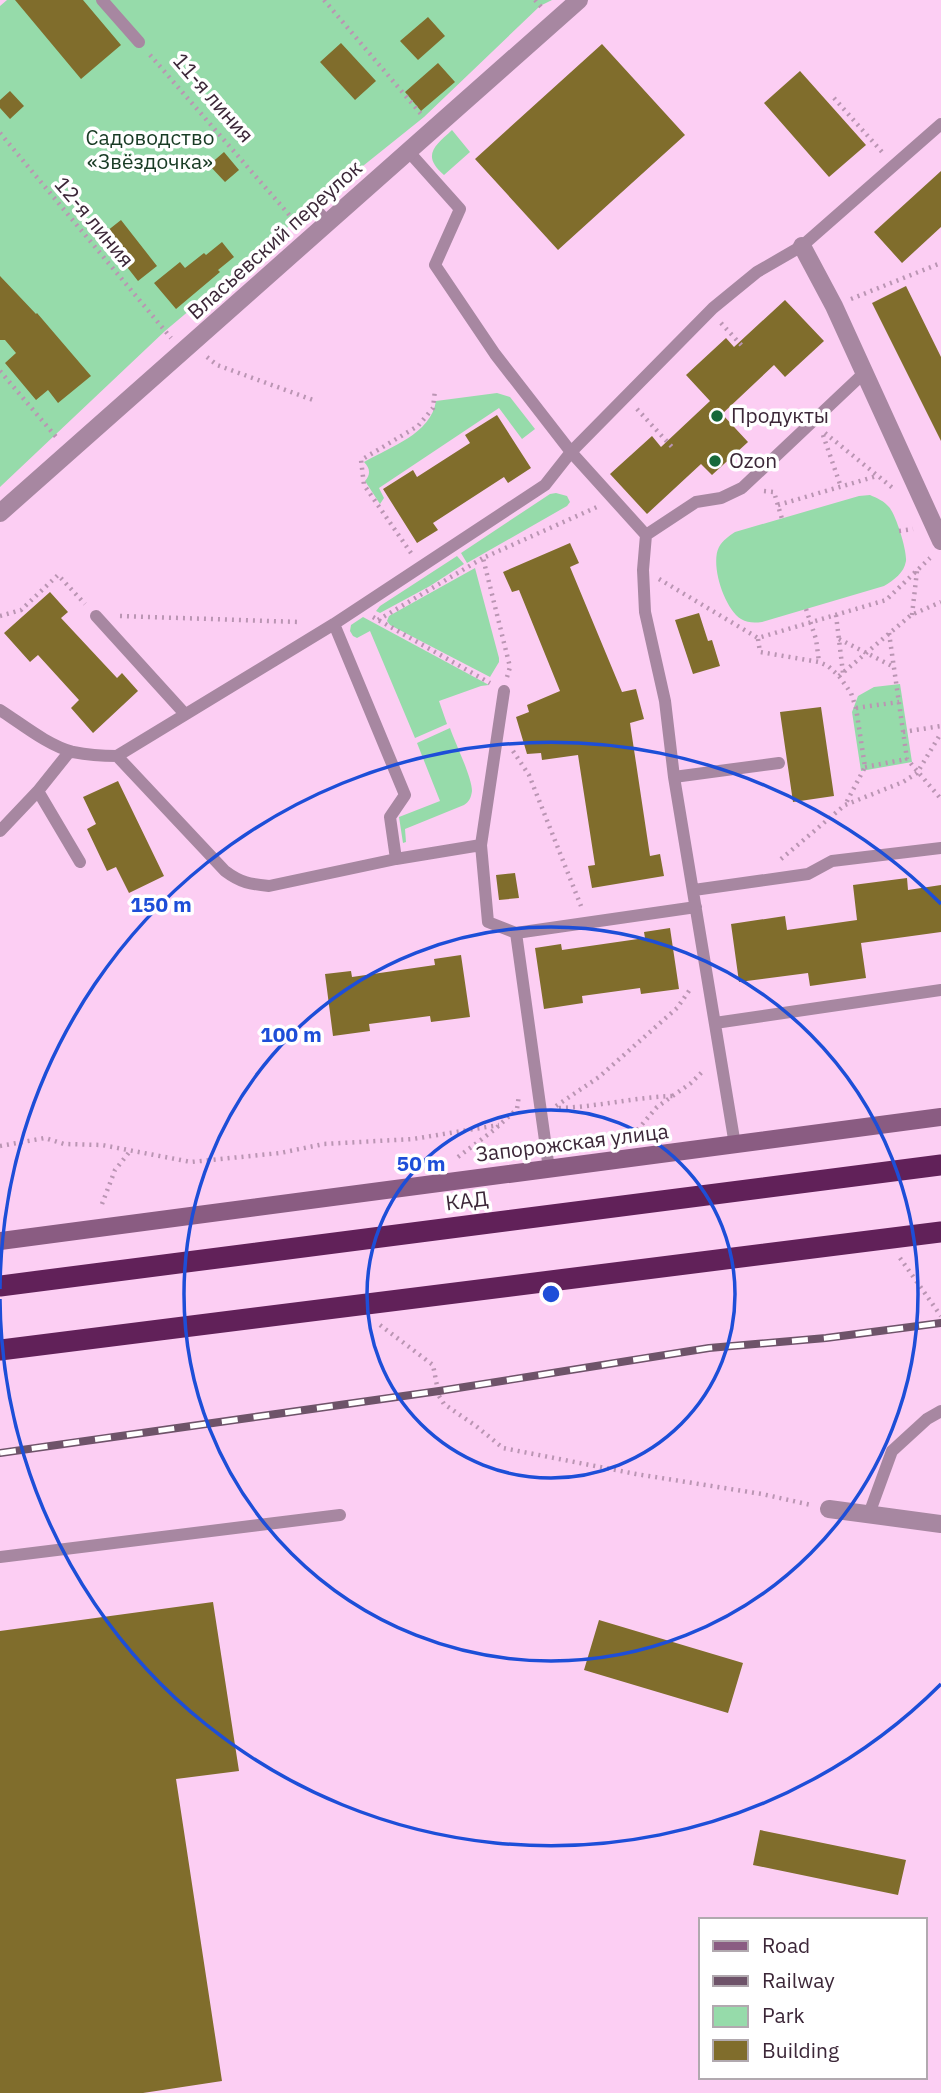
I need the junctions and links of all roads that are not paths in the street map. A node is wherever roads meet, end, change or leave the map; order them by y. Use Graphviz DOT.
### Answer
graph roads {
  1 [pos="102,0"];
  2 [pos="579,0"];
  3 [pos="139,42"];
  4 [pos="941,124"];
  5 [pos="409,152"];
  6 [pos="313,205"];
  7 [pos="328,223"];
  8 [pos="802,246"];
  9 [pos="864,373"];
  10 [pos="571,452"];
  11 [pos="0,513"];
  12 [pos="646,535"];
  13 [pos="939,542"];
  14 [pos="96,615"];
  15 [pos="334,624"];
  16 [pos="504,691"];
  17 [pos="0,710"];
  18 [pos="185,714"];
  19 [pos="70,751"];
  20 [pos="117,756"];
  21 [pos="779,763"];
  22 [pos="674,777"];
  23 [pos="38,791"];
  24 [pos="0,831"];
  25 [pos="481,845"];
  26 [pos="941,848"];
  27 [pos="396,859"];
  28 [pos="80,862"];
  29 [pos="694,890"];
  30 [pos="696,907"];
  31 [pos="516,933"];
  32 [pos="941,990"];
  33 [pos="715,1023"];
  34 [pos="941,1117"];
  35 [pos="735,1145"];
  36 [pos="941,1165"];
  37 [pos="548,1169"];
  38 [pos="941,1232"];
  39 [pos="0,1241"];
  40 [pos="0,1286"];
  41 [pos="0,1350"];
  42 [pos="941,1411"];
  43 [pos="829,1508"];
  44 [pos="869,1514"];
  45 [pos="340,1515"];
  46 [pos="941,1524"];
  47 [pos="0,1558"];
  1 -- 3 [label="lane"];
  2 -- 5 [label="street, Власьевский переулок"];
  4 -- 8 [label="lane"];
  5 -- 7 [label="street, Власьевский переулок"];
  5 -- 10 [label="lane"];
  6 -- 7 [label="lane"];
  7 -- 11 [label="street, Власьевский переулок"];
  8 -- 9 [label="street"];
  8 -- 10 [label="lane"];
  9 -- 12 [label="lane"];
  9 -- 13 [label="street"];
  10 -- 12 [label="lane"];
  10 -- 15 [label="lane"];
  12 -- 22 [label="lane"];
  14 -- 18 [label="lane"];
  15 -- 18 [label="lane"];
  15 -- 27 [label="lane"];
  16 -- 25 [label="lane"];
  17 -- 19 [label="lane"];
  18 -- 20 [label="lane"];
  19 -- 20 [label="lane"];
  19 -- 23 [label="lane"];
  20 -- 27 [label="lane"];
  21 -- 22 [label="lane"];
  22 -- 29 [label="lane"];
  23 -- 24 [label="lane"];
  23 -- 28 [label="lane"];
  25 -- 27 [label="lane"];
  25 -- 31 [label="lane"];
  26 -- 29 [label="lane"];
  29 -- 30 [label="lane"];
  30 -- 31 [label="lane"];
  30 -- 33 [label="lane"];
  31 -- 37 [label="lane"];
  32 -- 33 [label="lane"];
  33 -- 35 [label="lane"];
  34 -- 35 [label="street, Запорожская улица"];
  35 -- 37 [label="street, Запорожская улица"];
  36 -- 40 [label="highway, КАД"];
  37 -- 39 [label="street, Запорожская улица"];
  38 -- 41 [label="highway, bridge"];
  42 -- 44 [label="lane"];
  43 -- 44 [label="street"];
  44 -- 46 [label="street"];
  45 -- 47 [label="lane"];
}
